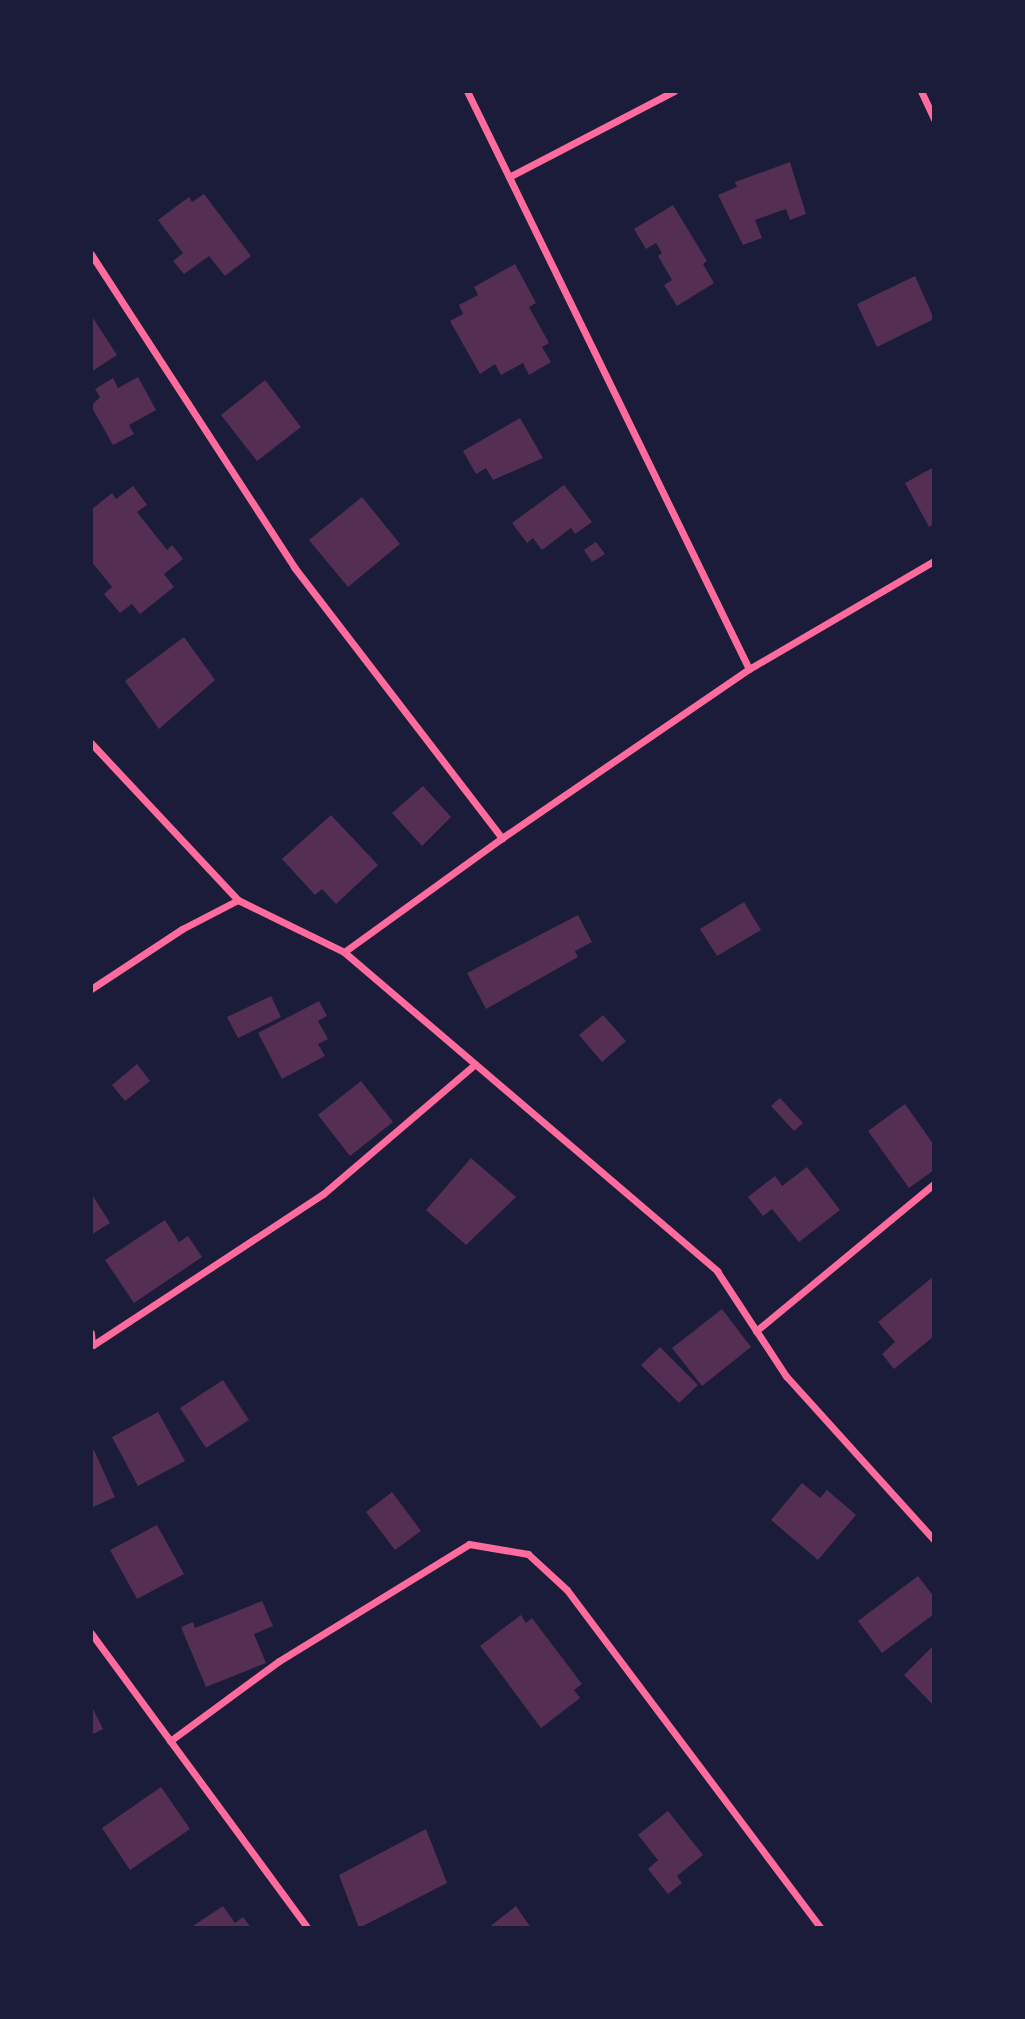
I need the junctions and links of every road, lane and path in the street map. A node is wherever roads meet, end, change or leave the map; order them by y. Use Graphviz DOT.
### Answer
graph roads {
  1 [pos="467,91"];
  2 [pos="674,91"];
  3 [pos="921,91"];
  4 [pos="934,119"];
  5 [pos="509,177"];
  6 [pos="91,254"];
  7 [pos="934,561"];
  8 [pos="749,670"];
  9 [pos="91,743"];
  10 [pos="502,838"];
  11 [pos="238,900"];
  12 [pos="344,952"];
  13 [pos="91,989"];
  14 [pos="475,1064"];
  15 [pos="934,1184"];
  16 [pos="756,1331"];
  17 [pos="91,1333"];
  18 [pos="92,1345"];
  19 [pos="934,1540"];
  20 [pos="91,1633"];
  21 [pos="170,1741"];
  22 [pos="308,1928"];
  23 [pos="821,1928"];
  1 -- 5 [label="street"];
  2 -- 5 [label="street"];
  3 -- 4 [label="street"];
  5 -- 8 [label="street"];
  6 -- 10 [label="street"];
  7 -- 8 [label="street"];
  8 -- 10 [label="street"];
  9 -- 11 [label="street"];
  10 -- 12 [label="street"];
  11 -- 12 [label="street"];
  11 -- 13 [label="street"];
  12 -- 14 [label="street"];
  14 -- 16 [label="street"];
  14 -- 18 [label="street"];
  15 -- 16 [label="street"];
  16 -- 19 [label="street"];
  17 -- 18 [label="street"];
  20 -- 21 [label="street"];
  21 -- 22 [label="street"];
  21 -- 23 [label="street"];
}
